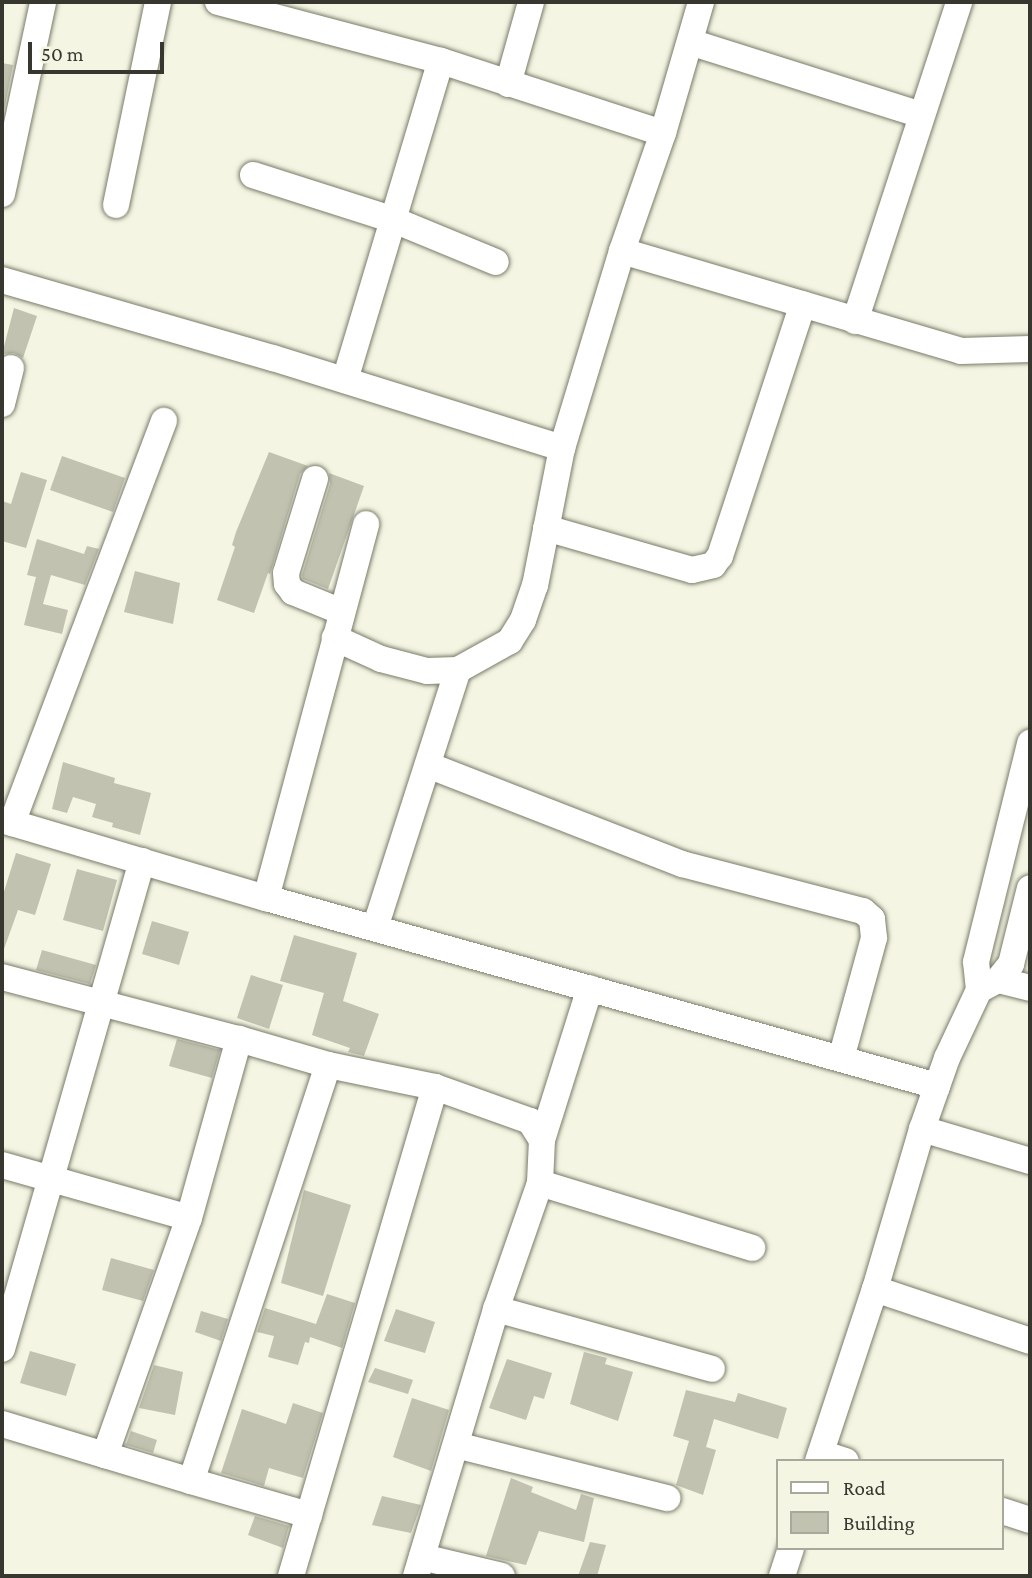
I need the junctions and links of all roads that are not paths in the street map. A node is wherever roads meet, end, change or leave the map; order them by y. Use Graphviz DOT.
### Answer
graph roads {
  1 [pos="43,2"];
  2 [pos="158,2"];
  3 [pos="218,2"];
  4 [pos="531,2"];
  5 [pos="701,2"];
  6 [pos="959,2"];
  7 [pos="307,13"];
  8 [pos="690,42"];
  9 [pos="441,61"];
  10 [pos="508,84"];
  11 [pos="922,115"];
  12 [pos="663,133"];
  13 [pos="253,175"];
  14 [pos="2,194"];
  15 [pos="116,205"];
  16 [pos="394,220"];
  17 [pos="622,251"];
  18 [pos="496,262"];
  19 [pos="2,280"];
  20 [pos="803,304"];
  21 [pos="855,321"];
  22 [pos="1030,349"];
  23 [pos="11,368"];
  24 [pos="345,380"];
  25 [pos="2,404"];
  26 [pos="164,421"];
  27 [pos="562,448"];
  28 [pos="315,478"];
  29 [pos="366,524"];
  30 [pos="546,528"];
  31 [pos="339,625"];
  32 [pos="458,670"];
  33 [pos="1030,743"];
  34 [pos="428,765"];
  35 [pos="7,821"];
  36 [pos="142,860"];
  37 [pos="1030,888"];
  38 [pos="266,898"];
  39 [pos="375,928"];
  40 [pos="2,977"];
  41 [pos="989,985"];
  42 [pos="590,988"];
  43 [pos="1030,988"];
  44 [pos="102,1005"];
  45 [pos="239,1039"];
  46 [pos="841,1059"];
  47 [pos="328,1065"];
  48 [pos="937,1086"];
  49 [pos="435,1087"];
  50 [pos="922,1129"];
  51 [pos="542,1140"];
  52 [pos="1030,1161"];
  53 [pos="2,1165"];
  54 [pos="52,1178"];
  55 [pos="540,1183"];
  56 [pos="189,1218"];
  57 [pos="752,1248"];
  58 [pos="875,1289"];
  59 [pos="496,1309"];
  60 [pos="1030,1341"];
  61 [pos="2,1349"];
  62 [pos="712,1369"];
  63 [pos="2,1424"];
  64 [pos="456,1445"];
  65 [pos="105,1455"];
  66 [pos="828,1458"];
  67 [pos="191,1481"];
  68 [pos="667,1498"];
  69 [pos="1004,1512"];
  70 [pos="309,1515"];
  71 [pos="1030,1520"];
  72 [pos="790,1550"];
  73 [pos="419,1567"];
  74 [pos="291,1576"];
  75 [pos="502,1576"];
  76 [pos="782,1576"];
  1 -- 14 [label="street"];
  2 -- 15 [label="street"];
  3 -- 7 [label="street"];
  4 -- 10 [label="street"];
  5 -- 8 [label="street"];
  6 -- 11 [label="street"];
  7 -- 9 [label="street"];
  8 -- 11 [label="street"];
  8 -- 12 [label="street"];
  9 -- 10 [label="street"];
  9 -- 16 [label="street"];
  10 -- 12 [label="street"];
  11 -- 21 [label="street"];
  12 -- 17 [label="street"];
  13 -- 16 [label="street"];
  16 -- 18 [label="street"];
  16 -- 24 [label="street"];
  17 -- 20 [label="street"];
  17 -- 27 [label="street"];
  19 -- 24 [label="street"];
  20 -- 21 [label="street"];
  20 -- 30 [label="street"];
  21 -- 22 [label="street"];
  23 -- 25 [label="street"];
  24 -- 27 [label="street"];
  26 -- 35 [label="street"];
  27 -- 30 [label="street"];
  28 -- 31 [label="street"];
  29 -- 31 [label="street"];
  30 -- 32 [label="street"];
  31 -- 32 [label="street"];
  31 -- 38 [label="street"];
  32 -- 34 [label="street"];
  33 -- 41 [label="street"];
  34 -- 39 [label="street"];
  34 -- 46 [label="street"];
  35 -- 36 [label="street"];
  36 -- 38 [label="street"];
  36 -- 44 [label="street"];
  37 -- 41 [label="street"];
  38 -- 39 [label="street"];
  39 -- 42 [label="street"];
  40 -- 44 [label="street"];
  41 -- 43 [label="street"];
  41 -- 48 [label="street"];
  42 -- 46 [label="street"];
  42 -- 51 [label="street"];
  44 -- 45 [label="street"];
  44 -- 54 [label="street"];
  45 -- 47 [label="street"];
  45 -- 56 [label="street"];
  46 -- 48 [label="street"];
  47 -- 49 [label="street"];
  47 -- 67 [label="street"];
  48 -- 50 [label="street"];
  49 -- 51 [label="street"];
  49 -- 70 [label="street"];
  50 -- 52 [label="street"];
  50 -- 58 [label="street"];
  51 -- 55 [label="street"];
  53 -- 54 [label="street"];
  54 -- 56 [label="street"];
  54 -- 61 [label="street"];
  55 -- 57 [label="street"];
  55 -- 59 [label="street"];
  56 -- 65 [label="street"];
  58 -- 60 [label="street"];
  58 -- 66 [label="street"];
  59 -- 62 [label="street"];
  59 -- 64 [label="street"];
  63 -- 65 [label="street"];
  64 -- 68 [label="street"];
  64 -- 73 [label="street"];
  65 -- 67 [label="street"];
  67 -- 70 [label="street"];
  69 -- 71 [label="street"];
  70 -- 74 [label="street"];
  72 -- 76 [label="street"];
  73 -- 75 [label="street"];
}
